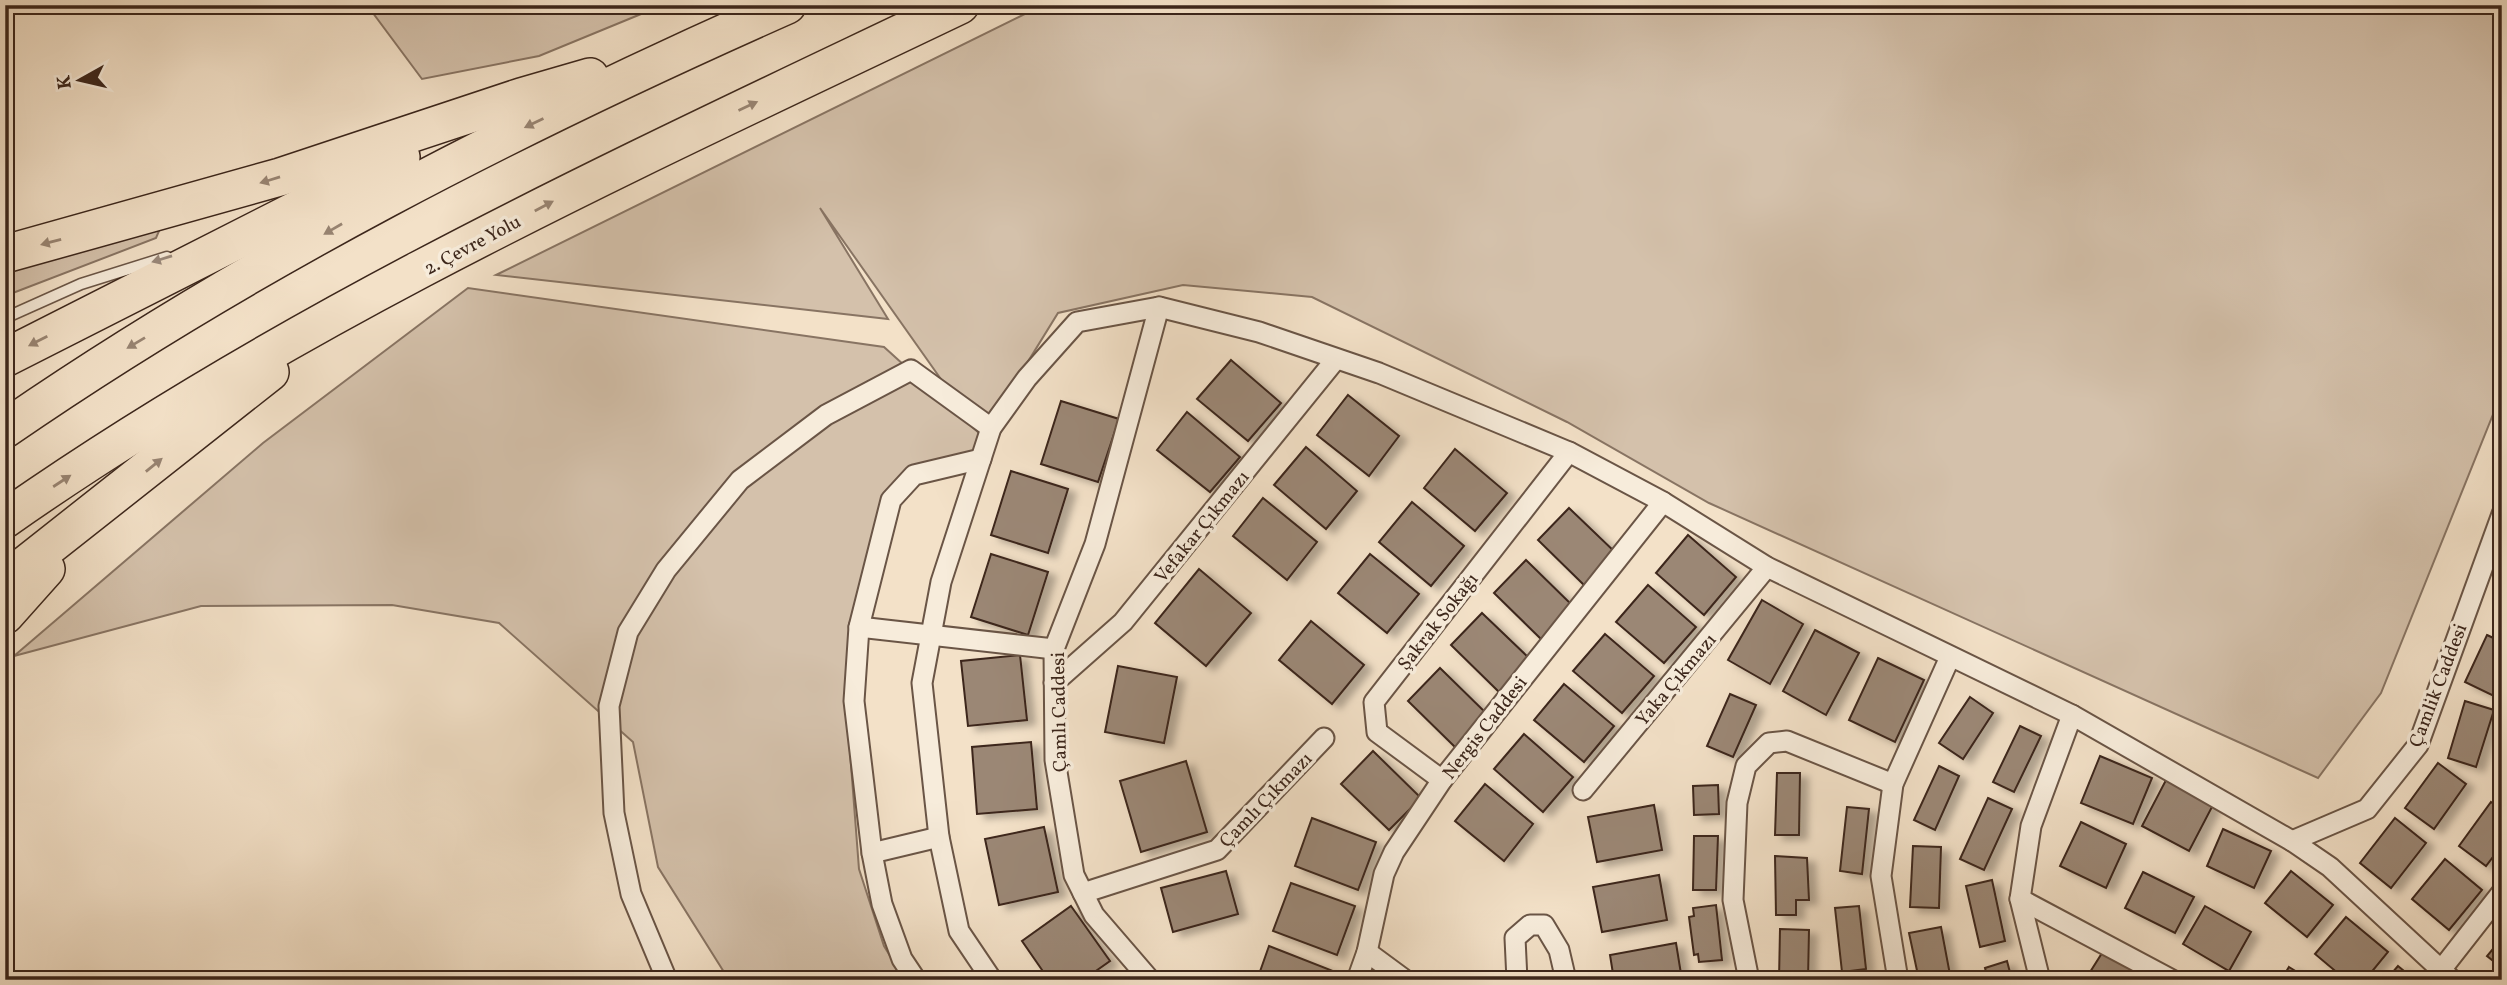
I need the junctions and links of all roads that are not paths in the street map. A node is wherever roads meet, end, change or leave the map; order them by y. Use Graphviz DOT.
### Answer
graph roads {
  1 [pos="787,5"];
  2 [pos="960,5"];
  3 [pos="684,51"];
  4 [pos="521,97"];
  5 [pos="251,232"];
  6 [pos="199,247"];
  7 [pos="5,254"];
  8 [pos="173,256"];
  9 [pos="353,306"];
  10 [pos="1159,307"];
  11 [pos="5,318"];
  12 [pos="5,358"];
  13 [pos="1336,359"];
  14 [pos="991,428"];
  15 [pos="5,429"];
  16 [pos="1569,452"];
  17 [pos="981,459"];
  18 [pos="1663,502"];
  19 [pos="101,508"];
  20 [pos="2502,513"];
  21 [pos="5,519"];
  22 [pos="2494,552"];
  23 [pos="1767,568"];
  24 [pos="5,581"];
  25 [pos="5,615"];
  26 [pos="859,627"];
  27 [pos="931,635"];
  28 [pos="1054,649"];
  29 [pos="1950,657"];
  30 [pos="1054,683"];
  31 [pos="2072,715"];
  32 [pos="1324,738"];
  33 [pos="1442,780"];
  34 [pos="1893,784"];
  35 [pos="1583,790"];
  36 [pos="2320,829"];
  37 [pos="939,837"];
  38 [pos="2291,841"];
  39 [pos="872,853"];
  40 [pos="2330,867"];
  41 [pos="2502,892"];
  42 [pos="1083,893"];
  43 [pos="2020,900"];
  44 [pos="1367,952"];
  45 [pos="2446,977"];
  46 [pos="667,980"];
  47 [pos="916,980"];
  48 [pos="992,980"];
  49 [pos="1150,980"];
  50 [pos="1357,980"];
  51 [pos="1405,980"];
  52 [pos="1517,980"];
  53 [pos="1566,980"];
  54 [pos="1749,980"];
  55 [pos="1898,980"];
  56 [pos="2040,980"];
  57 [pos="2172,980"];
  1 -- 3 [label="highway"];
  9 -- 2 [label="highway, 2. Çevre Yolu, one-way"];
  3 -- 4 [label="highway"];
  3 -- 15 [label="highway, one-way"];
  4 -- 5 [label="highway"];
  4 -- 7 [label="highway, one-way"];
  5 -- 6 [label="lane"];
  5 -- 12 [label="highway, one-way"];
  8 -- 11 [label="lane, one-way"];
  19 -- 9 [label="highway, one-way"];
  21 -- 9 [label="highway, 2. Çevre Yolu, one-way"];
  10 -- 13 [label="street"];
  10 -- 14 [label="street"];
  10 -- 28 [label="street, Çamlı Caddesi"];
  13 -- 16 [label="street"];
  13 -- 30 [label="street, Vefakar Çıkmazı"];
  14 -- 17 [label="street"];
  14 -- 46 [label="street"];
  16 -- 18 [label="street"];
  16 -- 33 [label="street, Şakrak Sokağı"];
  17 -- 26 [label="street"];
  17 -- 27 [label="street"];
  18 -- 23 [label="street"];
  18 -- 33 [label="street, Nergis Caddesi"];
  19 -- 24 [label="highway"];
  19 -- 25 [label="highway"];
  20 -- 22 [label="street, Çamlik Caddesi"];
  22 -- 36 [label="street, Çamlik Caddesi"];
  23 -- 29 [label="street"];
  23 -- 35 [label="street, Yaka Çıkmazı"];
  26 -- 27 [label="street"];
  26 -- 39 [label="street"];
  27 -- 28 [label="street"];
  27 -- 37 [label="street"];
  28 -- 30 [label="street, Çamlı Caddesi"];
  29 -- 31 [label="street"];
  29 -- 34 [label="street"];
  30 -- 42 [label="street, Çamlı Caddesi"];
  31 -- 38 [label="street"];
  31 -- 43 [label="street"];
  32 -- 42 [label="street, Çamlı Çıkmazı"];
  33 -- 44 [label="street, Nergis Caddesi"];
  34 -- 54 [label="street"];
  34 -- 55 [label="street"];
  36 -- 38 [label="street, Çamlik Caddesi"];
  36 -- 40 [label="street"];
  37 -- 39 [label="street"];
  37 -- 48 [label="street"];
  38 -- 40 [label="street"];
  39 -- 47 [label="street"];
  40 -- 45 [label="street"];
  41 -- 45 [label="street"];
  42 -- 49 [label="street, Çamlı Caddesi"];
  43 -- 56 [label="street"];
  43 -- 57 [label="street"];
  44 -- 50 [label="street, Nergis Caddesi"];
  44 -- 51 [label="street"];
  52 -- 53 [label="street"];
}
